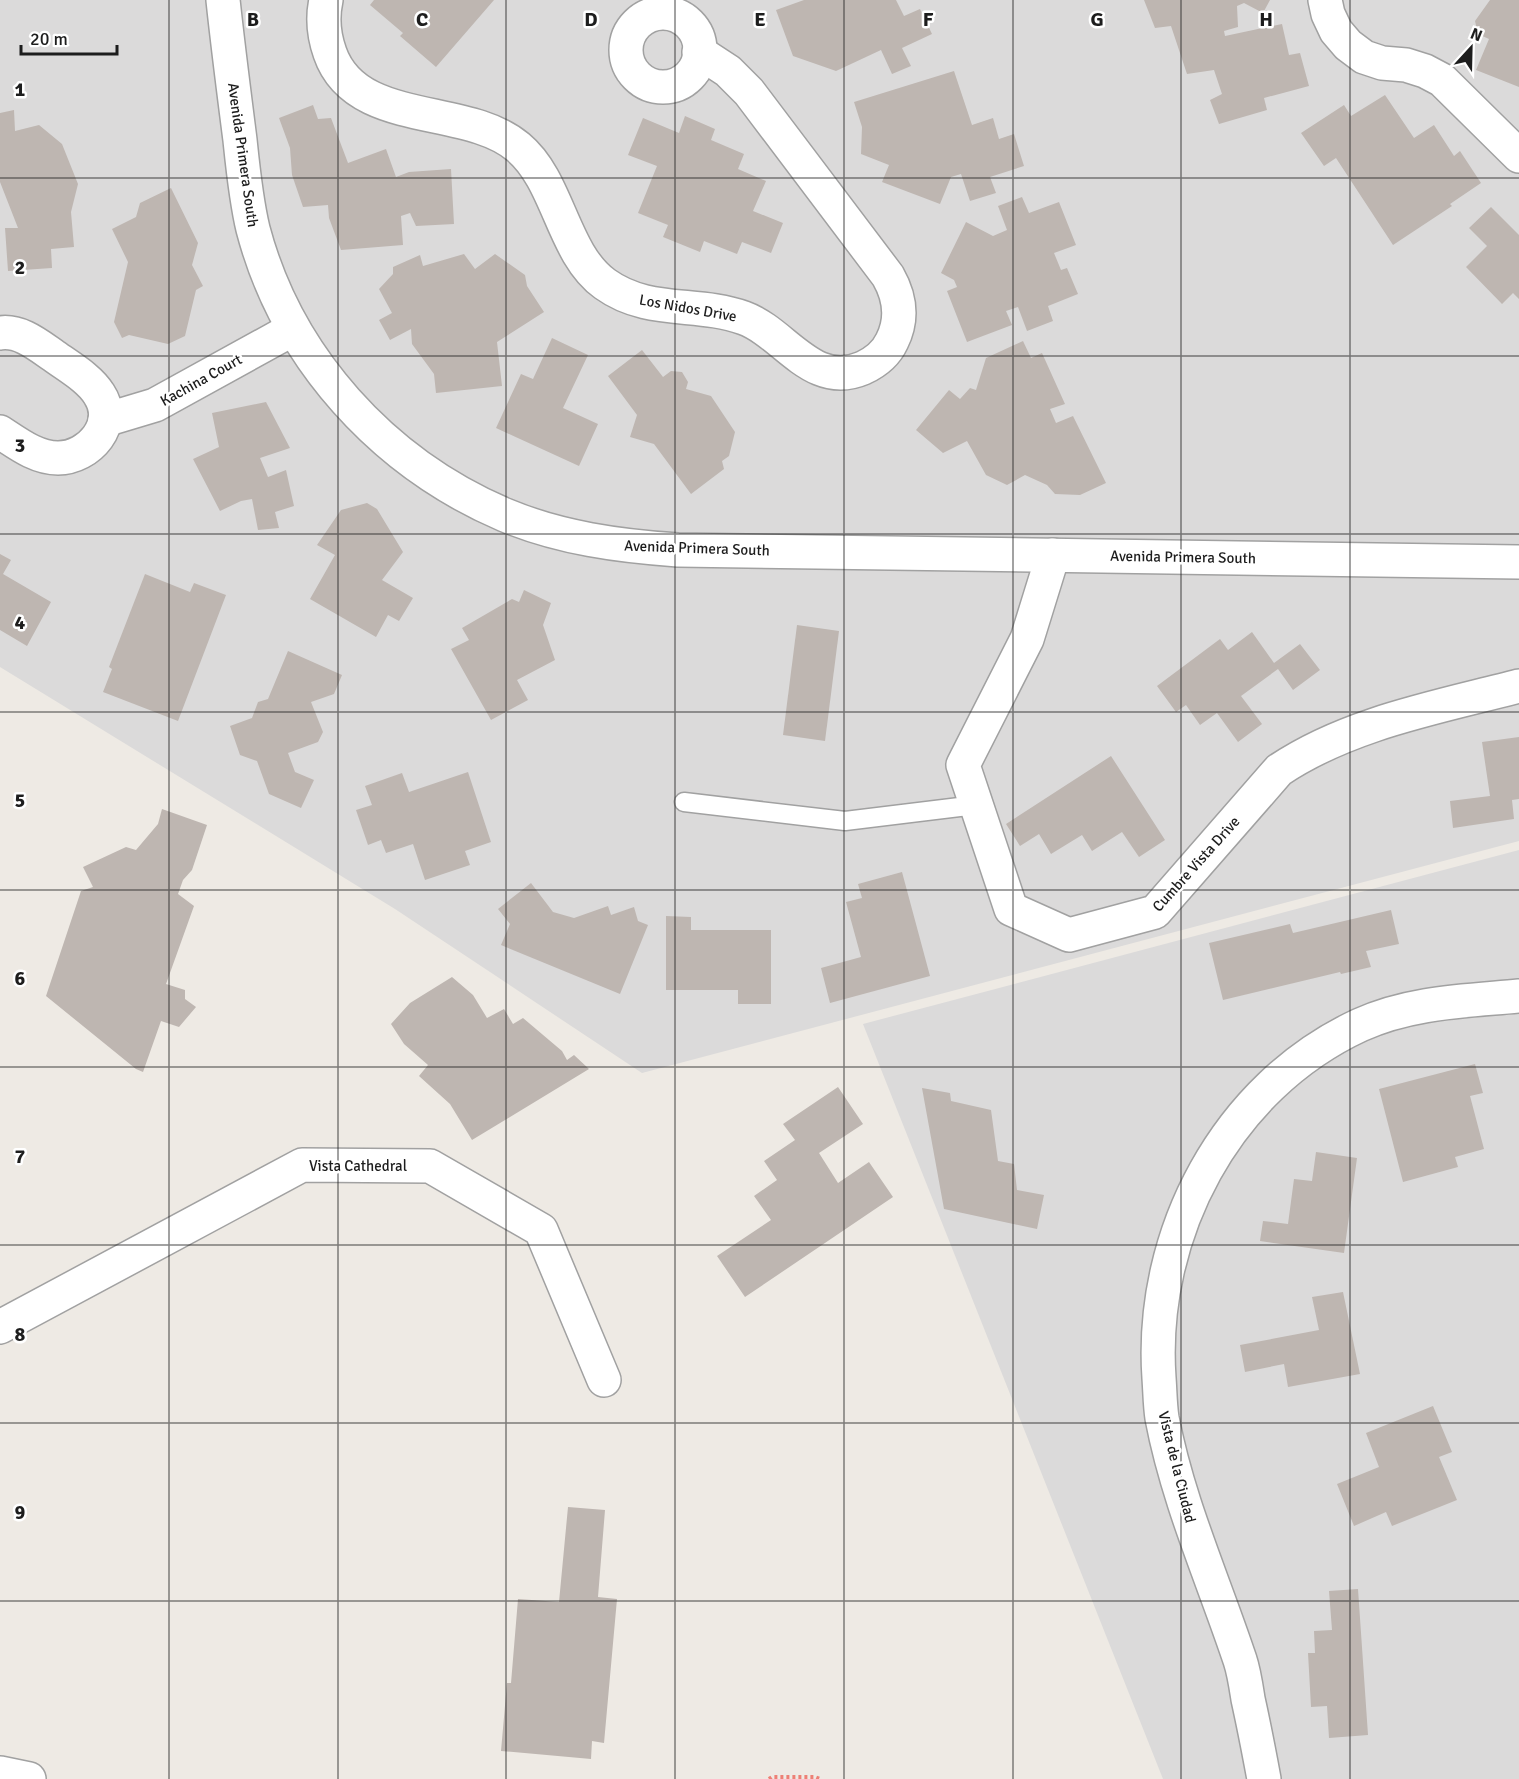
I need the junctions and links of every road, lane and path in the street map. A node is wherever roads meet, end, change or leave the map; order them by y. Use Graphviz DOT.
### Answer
graph roads {
  1 [pos="223,0"];
  2 [pos="326,0"];
  3 [pos="1325,0"];
  4 [pos="699,52"];
  5 [pos="1519,156"];
  6 [pos="293,329"];
  7 [pos="0,333"];
  8 [pos="105,420"];
  9 [pos="0,432"];
  10 [pos="1053,555"];
  11 [pos="1519,562"];
  12 [pos="1519,686"];
  13 [pos="684,802"];
  14 [pos="976,805"];
  15 [pos="1519,996"];
  16 [pos="0,1327"];
  17 [pos="604,1380"];
  18 [pos="0,1773"];
  19 [pos="29,1779"];
  20 [pos="769,1779"];
  21 [pos="820,1779"];
  22 [pos="1264,1779"];
  1 -- 6 [label="street, Avenida Primera South"];
  2 -- 4 [label="street, Los Nidos Drive"];
  3 -- 5 [label="street"];
  6 -- 8 [label="street, Kachina Court"];
  6 -- 10 [label="street, Avenida Primera South"];
  7 -- 8 [label="street"];
  8 -- 9 [label="street"];
  10 -- 11 [label="street, Avenida Primera South"];
  10 -- 14 [label="street, Cumbre Vista Drive"];
  12 -- 14 [label="street, Cumbre Vista Drive"];
  13 -- 14 [label="lane"];
  15 -- 22 [label="street, Vista de la Ciudad"];
  16 -- 17 [label="street, Vista Cathedral"];
  18 -- 19 [label="street"];
  20 -- 21 [label="path"];
}
